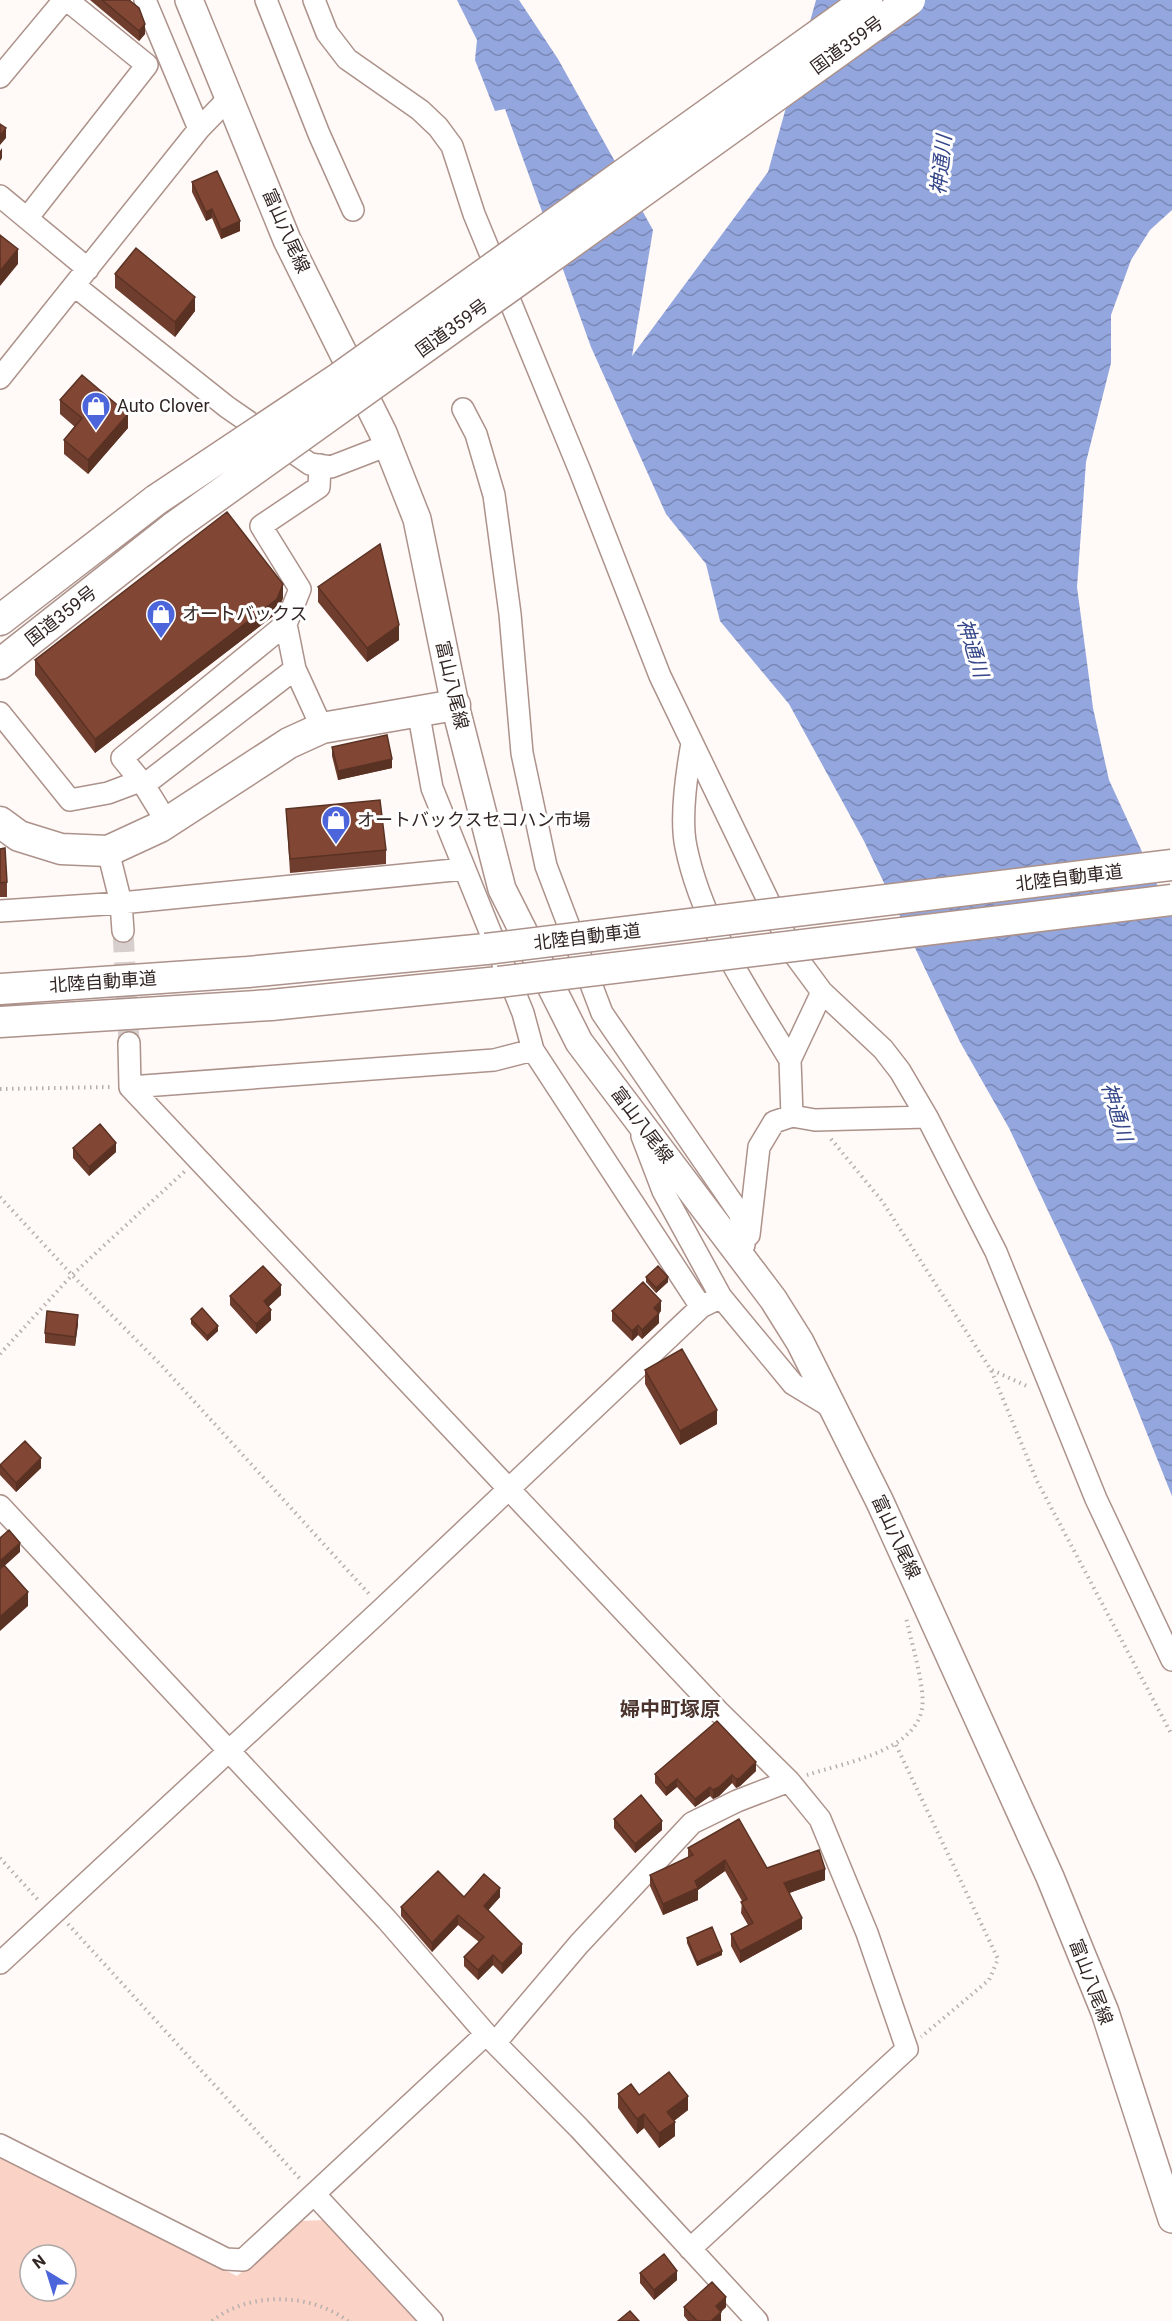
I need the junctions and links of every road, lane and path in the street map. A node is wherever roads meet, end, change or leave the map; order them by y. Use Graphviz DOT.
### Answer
graph roads {
  1 [pos="66,0"];
  2 [pos="145,0"];
  3 [pos="189,0"];
  4 [pos="267,0"];
  5 [pos="314,0"];
  6 [pos="867,0"];
  7 [pos="910,0"];
  8 [pos="0,77"];
  9 [pos="229,98"];
  10 [pos="199,129"];
  11 [pos="0,196"];
  12 [pos="353,210"];
  13 [pos="28,217"];
  14 [pos="88,269"];
  15 [pos="75,286"];
  16 [pos="0,378"];
  17 [pos="463,409"];
  18 [pos="388,445"];
  19 [pos="320,465"];
  20 [pos="0,620"];
  21 [pos="286,624"];
  22 [pos="0,664"];
  23 [pos="295,669"];
  24 [pos="455,705"];
  25 [pos="418,710"];
  26 [pos="0,713"];
  27 [pos="322,728"];
  28 [pos="692,742"];
  29 [pos="142,783"];
  30 [pos="163,816"];
  31 [pos="0,822"];
  32 [pos="108,851"];
  33 [pos="1172,865"];
  34 [pos="464,869"];
  35 [pos="1172,900"];
  36 [pos="121,903"];
  37 [pos="0,910"];
  38 [pos="123,931"];
  39 [pos="0,989"];
  40 [pos="822,992"];
  41 [pos="0,1022"];
  42 [pos="129,1043"];
  43 [pos="533,1050"];
  44 [pos="790,1060"];
  45 [pos="130,1087"];
  46 [pos="0,1089"];
  47 [pos="635,1116"];
  48 [pos="792,1116"];
  49 [pos="927,1117"];
  50 [pos="815,1120"];
  51 [pos="199,1157"];
  52 [pos="0,1197"];
  53 [pos="743,1252"];
  54 [pos="72,1275"];
  55 [pos="721,1297"];
  56 [pos="701,1307"];
  57 [pos="0,1354"];
  58 [pos="991,1370"];
  59 [pos="1054,1398"];
  60 [pos="831,1407"];
  61 [pos="510,1489"];
  62 [pos="0,1506"];
  63 [pos="903,1607"];
  64 [pos="382,1609"];
  65 [pos="1172,1660"];
  66 [pos="1172,1735"];
  67 [pos="896,1745"];
  68 [pos="228,1751"];
  69 [pos="789,1781"];
  70 [pos="0,1858"];
  71 [pos="53,1912"];
  72 [pos="0,1963"];
  73 [pos="490,2039"];
  74 [pos="907,2049"];
  75 [pos="0,2145"];
  76 [pos="315,2195"];
  77 [pos="1172,2219"];
  78 [pos="690,2249"];
  79 [pos="218,2316"];
  80 [pos="212,2321"];
  81 [pos="224,2321"];
  82 [pos="348,2321"];
  83 [pos="432,2321"];
  84 [pos="757,2321"];
  1 -- 8 [label="street"];
  1 -- 13 [label="street"];
  2 -- 10 [label="street"];
  3 -- 9 [label="main road, 富山八尾線"];
  4 -- 12 [label="street"];
  5 -- 28 [label="street"];
  6 -- 20 [label="highway, 国道359号, bridge"];
  7 -- 22 [label="highway, 国道359号, bridge"];
  9 -- 10 [label="street"];
  9 -- 18 [label="main road, 富山八尾線"];
  10 -- 14 [label="street"];
  11 -- 13 [label="street"];
  13 -- 14 [label="street"];
  14 -- 15 [label="street"];
  15 -- 16 [label="street"];
  15 -- 19 [label="street"];
  17 -- 53 [label="street"];
  18 -- 19 [label="street"];
  18 -- 24 [label="main road, 富山八尾線"];
  19 -- 21 [label="street"];
  21 -- 23 [label="street"];
  21 -- 29 [label="street"];
  23 -- 27 [label="street"];
  23 -- 29 [label="street"];
  24 -- 25 [label="highway"];
  24 -- 47 [label="main road, 富山八尾線"];
  25 -- 27 [label="highway"];
  25 -- 34 [label="street"];
  26 -- 29 [label="street"];
  27 -- 32 [label="highway"];
  28 -- 40 [label="street"];
  28 -- 44 [label="street"];
  29 -- 30 [label="street"];
  31 -- 32 [label="highway"];
  32 -- 36 [label="street"];
  33 -- 39 [label="highway, 北陸自動車道, bridge"];
  34 -- 36 [label="street"];
  34 -- 43 [label="street"];
  35 -- 41 [label="highway, 北陸自動車道, bridge"];
  36 -- 37 [label="street"];
  36 -- 38 [label="street"];
  40 -- 44 [label="street"];
  40 -- 49 [label="street"];
  42 -- 45 [label="street"];
  43 -- 45 [label="street"];
  43 -- 56 [label="street"];
  44 -- 48 [label="street"];
  45 -- 46 [label="path"];
  45 -- 51 [label="street"];
  47 -- 53 [label="main road, 富山八尾線"];
  47 -- 55 [label="street"];
  48 -- 50 [label="street"];
  48 -- 53 [label="street"];
  49 -- 50 [label="street"];
  49 -- 59 [label="street"];
  50 -- 58 [label="path"];
  51 -- 54 [label="path"];
  51 -- 61 [label="street"];
  52 -- 54 [label="path"];
  53 -- 60 [label="main road, 富山八尾線"];
  54 -- 57 [label="path"];
  54 -- 64 [label="path"];
  55 -- 56 [label="street"];
  55 -- 60 [label="street"];
  56 -- 61 [label="street"];
  58 -- 59 [label="path"];
  58 -- 66 [label="path"];
  59 -- 65 [label="street"];
  60 -- 77 [label="main road, 富山八尾線"];
  61 -- 64 [label="street"];
  61 -- 69 [label="street"];
  62 -- 68 [label="street"];
  63 -- 67 [label="path"];
  64 -- 68 [label="street"];
  67 -- 69 [label="path"];
  67 -- 74 [label="path"];
  68 -- 71 [label="street"];
  68 -- 73 [label="street"];
  69 -- 73 [label="street"];
  69 -- 74 [label="street"];
  70 -- 71 [label="path"];
  71 -- 72 [label="street"];
  71 -- 76 [label="path"];
  73 -- 76 [label="street"];
  73 -- 78 [label="street"];
  74 -- 78 [label="street"];
  75 -- 76 [label="street"];
  76 -- 83 [label="street"];
  78 -- 84 [label="street"];
  79 -- 80 [label="path"];
  79 -- 81 [label="path"];
  79 -- 82 [label="path"];
}
